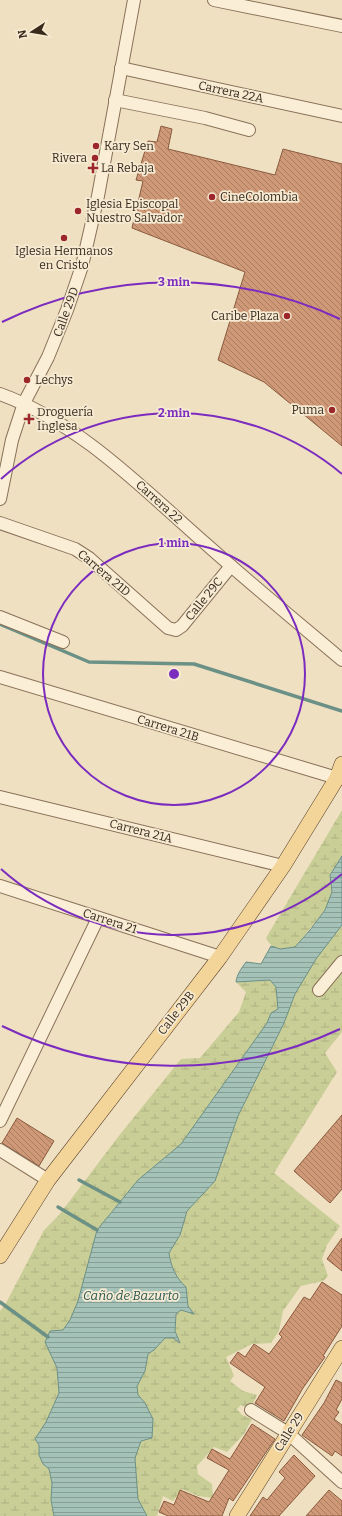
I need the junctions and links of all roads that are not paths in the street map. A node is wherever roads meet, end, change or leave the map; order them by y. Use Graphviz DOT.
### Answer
graph roads {
  1 [pos="134,0"];
  2 [pos="214,0"];
  3 [pos="342,26"];
  4 [pos="121,68"];
  5 [pos="115,100"];
  6 [pos="342,116"];
  7 [pos="250,130"];
  8 [pos="0,394"];
  9 [pos="24,403"];
  10 [pos="0,499"];
  11 [pos="0,523"];
  12 [pos="231,566"];
  13 [pos="0,617"];
  14 [pos="176,630"];
  15 [pos="63,642"];
  16 [pos="342,660"];
  17 [pos="0,677"];
  18 [pos="339,771"];
  19 [pos="0,797"];
  20 [pos="283,866"];
  21 [pos="0,886"];
  22 [pos="98,918"];
  23 [pos="220,957"];
  24 [pos="342,962"];
  25 [pos="319,990"];
  26 [pos="0,1121"];
  27 [pos="0,1150"];
  28 [pos="48,1180"];
  29 [pos="0,1256"];
  30 [pos="342,1348"];
  31 [pos="251,1410"];
  32 [pos="288,1433"];
  33 [pos="342,1482"];
  34 [pos="237,1516"];
  1 -- 4 [label="street, Calle 29D"];
  2 -- 3 [label="street"];
  4 -- 5 [label="street, Calle 29D"];
  4 -- 6 [label="street, Carrera 22A"];
  5 -- 7 [label="street"];
  5 -- 9 [label="street, Calle 29D"];
  8 -- 9 [label="street, Carrera 22"];
  9 -- 10 [label="street, Calle 29D"];
  9 -- 12 [label="street, Carrera 22"];
  11 -- 14 [label="street, Carrera 21D"];
  12 -- 14 [label="street, Calle 29C"];
  12 -- 16 [label="street, Carrera 22"];
  13 -- 15 [label="street"];
  17 -- 18 [label="street, Carrera 21B"];
  18 -- 20 [label="main road, Calle 29B"];
  19 -- 20 [label="street, Carrera 21A"];
  20 -- 23 [label="main road, Calle 29B"];
  21 -- 22 [label="street, Carrera 21"];
  22 -- 23 [label="street, Carrera 21"];
  22 -- 26 [label="street"];
  23 -- 28 [label="main road, Calle 29B"];
  24 -- 25 [label="street"];
  27 -- 28 [label="street"];
  28 -- 29 [label="main road, Calle 29B"];
  30 -- 32 [label="main road, Calle 29"];
  31 -- 32 [label="street"];
  32 -- 33 [label="street"];
  32 -- 34 [label="main road, Calle 29"];
}
